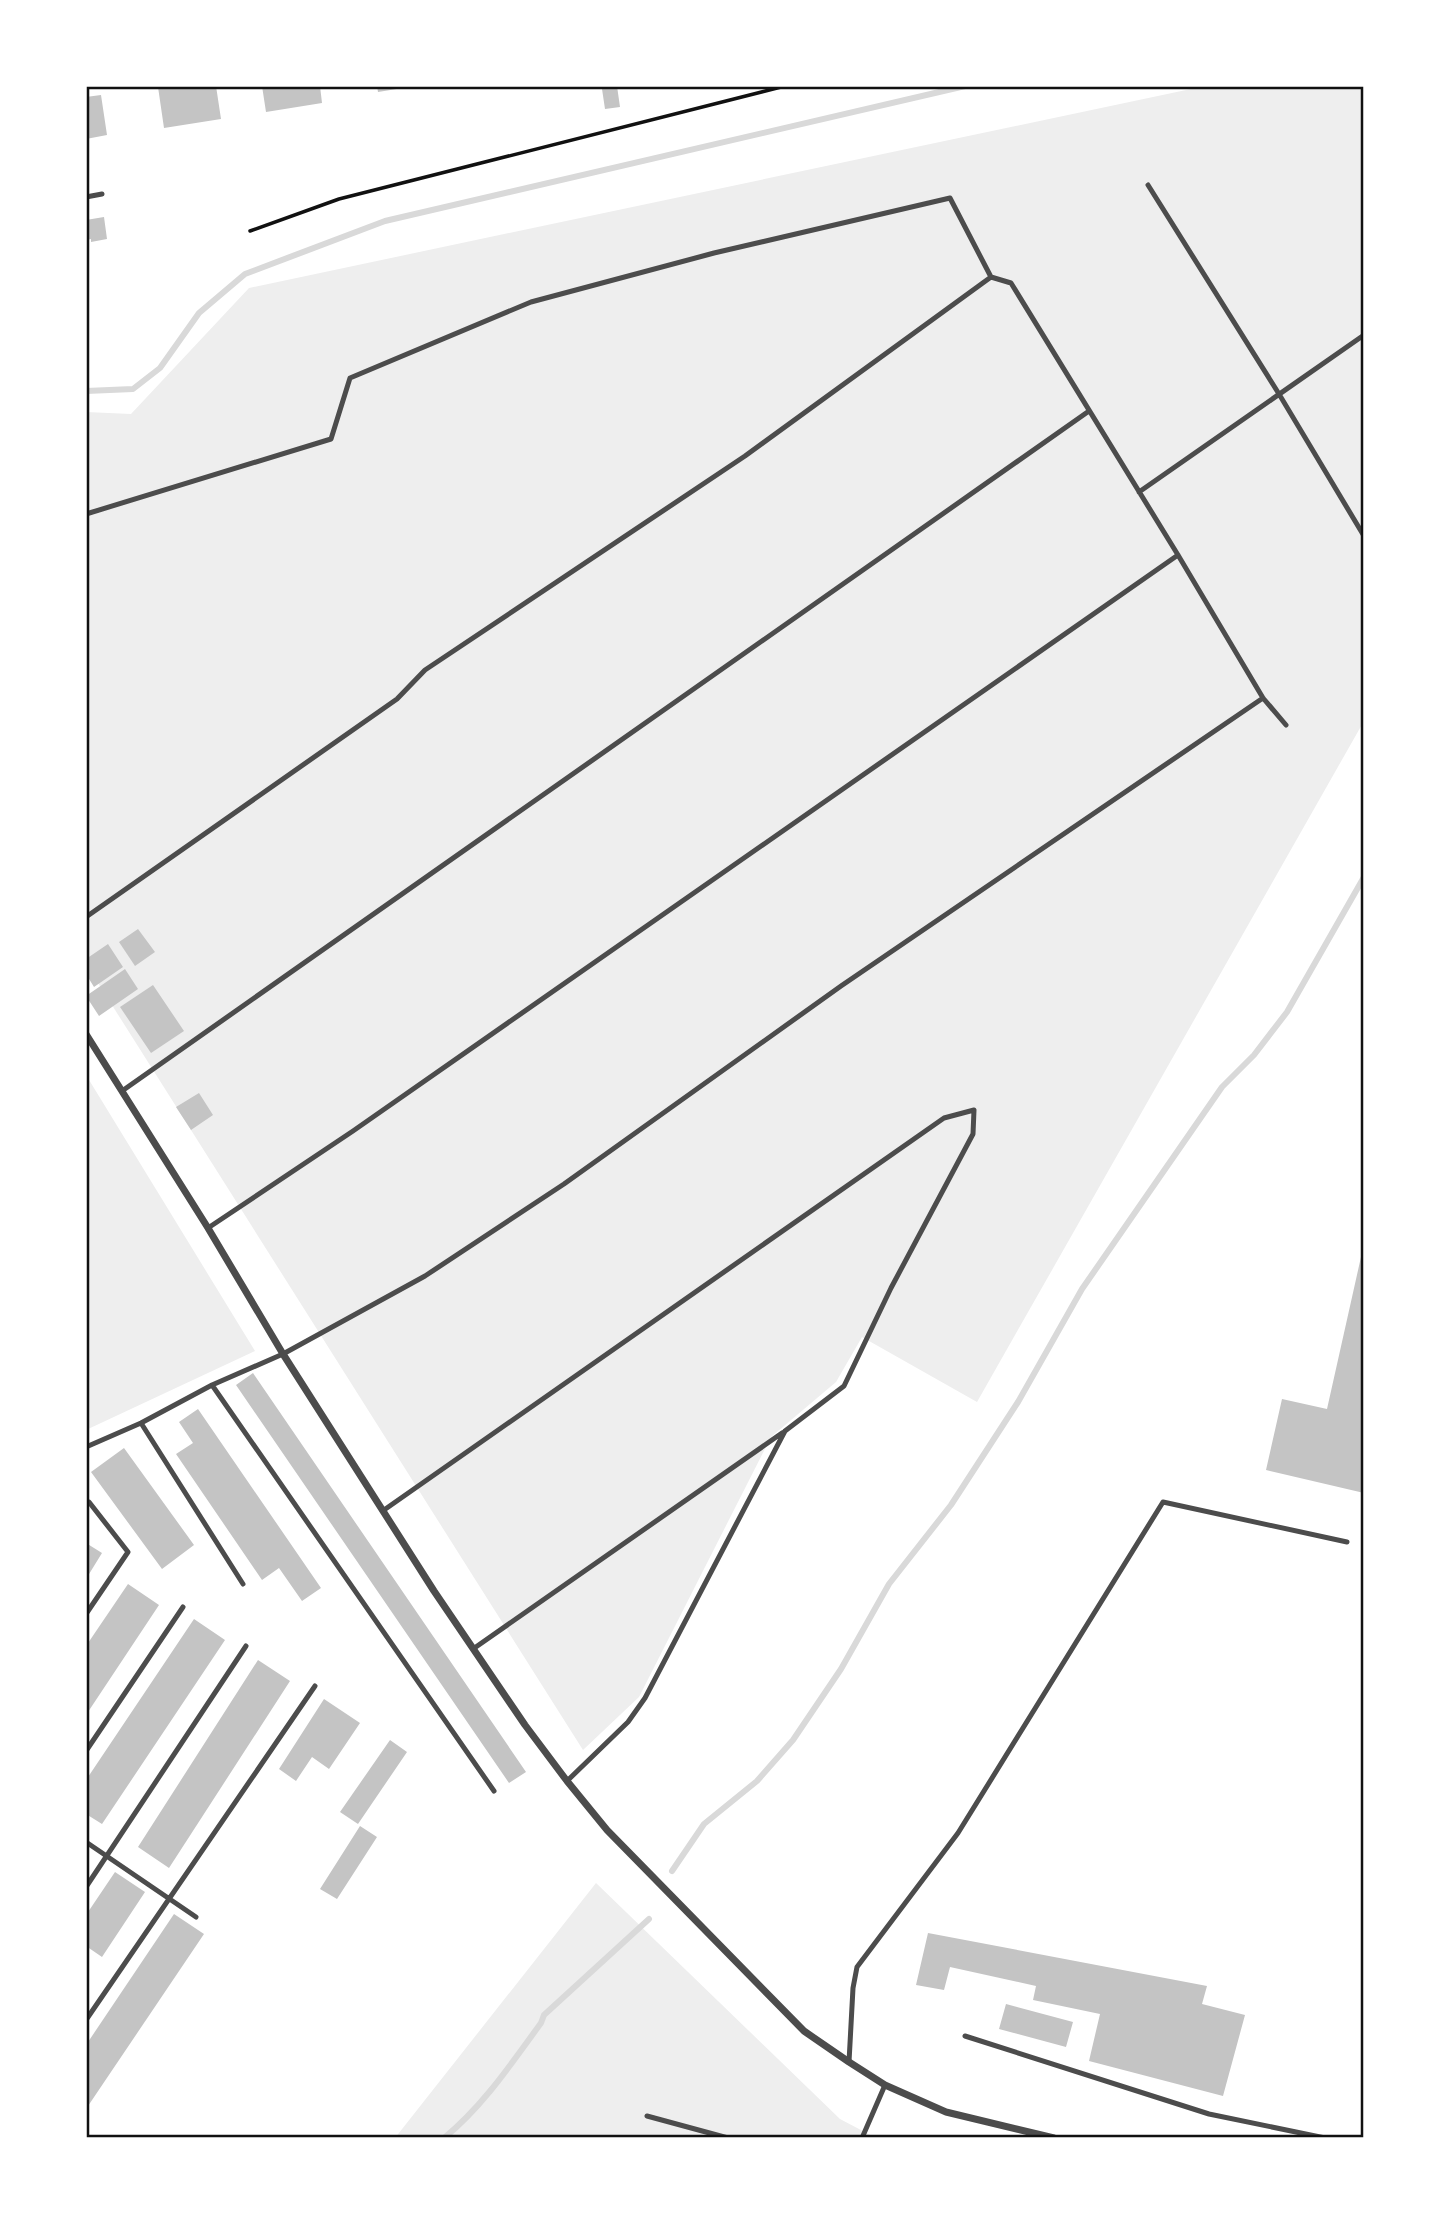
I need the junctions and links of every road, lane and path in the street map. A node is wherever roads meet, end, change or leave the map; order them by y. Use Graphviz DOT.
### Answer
graph roads {
  1 [pos="785,86"];
  2 [pos="1148,185"];
  3 [pos="102,194"];
  4 [pos="86,197"];
  5 [pos="250,231"];
  6 [pos="991,277"];
  7 [pos="1364,335"];
  8 [pos="1279,394"];
  9 [pos="1089,411"];
  10 [pos="1139,492"];
  11 [pos="86,514"];
  12 [pos="1364,536"];
  13 [pos="1178,555"];
  14 [pos="1263,698"];
  15 [pos="1286,725"];
  16 [pos="86,917"];
  17 [pos="86,1034"];
  18 [pos="122,1091"];
  19 [pos="208,1228"];
  20 [pos="283,1354"];
  21 [pos="212,1385"];
  22 [pos="141,1423"];
  23 [pos="785,1431"];
  24 [pos="86,1447"];
  25 [pos="86,1502"];
  26 [pos="384,1510"];
  27 [pos="1347,1542"];
  28 [pos="243,1584"];
  29 [pos="183,1607"];
  30 [pos="86,1614"];
  31 [pos="246,1646"];
  32 [pos="472,1649"];
  33 [pos="315,1686"];
  34 [pos="86,1751"];
  35 [pos="567,1781"];
  36 [pos="494,1791"];
  37 [pos="86,1842"];
  38 [pos="106,1856"];
  39 [pos="86,1887"];
  40 [pos="170,1899"];
  41 [pos="197,1917"];
  42 [pos="86,2020"];
  43 [pos="965,2036"];
  44 [pos="849,2062"];
  45 [pos="885,2085"];
  46 [pos="647,2116"];
  47 [pos="728,2138"];
  48 [pos="862,2138"];
  49 [pos="1054,2138"];
  50 [pos="1325,2138"];
  1 -- 5 [label="path"];
  2 -- 8 [label="lane"];
  3 -- 4 [label="lane"];
  6 -- 9 [label="lane"];
  6 -- 11 [label="lane"];
  6 -- 16 [label="lane"];
  7 -- 8 [label="lane"];
  8 -- 10 [label="lane"];
  8 -- 12 [label="lane"];
  9 -- 10 [label="lane"];
  9 -- 18 [label="lane"];
  10 -- 13 [label="lane"];
  13 -- 14 [label="lane"];
  13 -- 19 [label="lane"];
  14 -- 15 [label="lane"];
  14 -- 20 [label="lane"];
  17 -- 18 [label="street"];
  18 -- 19 [label="street"];
  19 -- 20 [label="street"];
  20 -- 21 [label="lane"];
  20 -- 26 [label="street"];
  21 -- 22 [label="lane"];
  21 -- 36 [label="lane"];
  22 -- 24 [label="lane"];
  22 -- 28 [label="lane"];
  23 -- 26 [label="lane"];
  23 -- 32 [label="lane"];
  23 -- 35 [label="lane"];
  25 -- 30 [label="lane"];
  26 -- 32 [label="street"];
  27 -- 44 [label="lane"];
  29 -- 34 [label="lane"];
  31 -- 38 [label="lane"];
  32 -- 35 [label="street"];
  33 -- 40 [label="lane"];
  35 -- 44 [label="street"];
  37 -- 38 [label="lane"];
  38 -- 39 [label="lane"];
  38 -- 40 [label="lane"];
  40 -- 41 [label="lane"];
  40 -- 42 [label="lane"];
  43 -- 50 [label="lane"];
  44 -- 45 [label="street"];
  45 -- 48 [label="lane"];
  45 -- 49 [label="street"];
  46 -- 47 [label="lane"];
}
